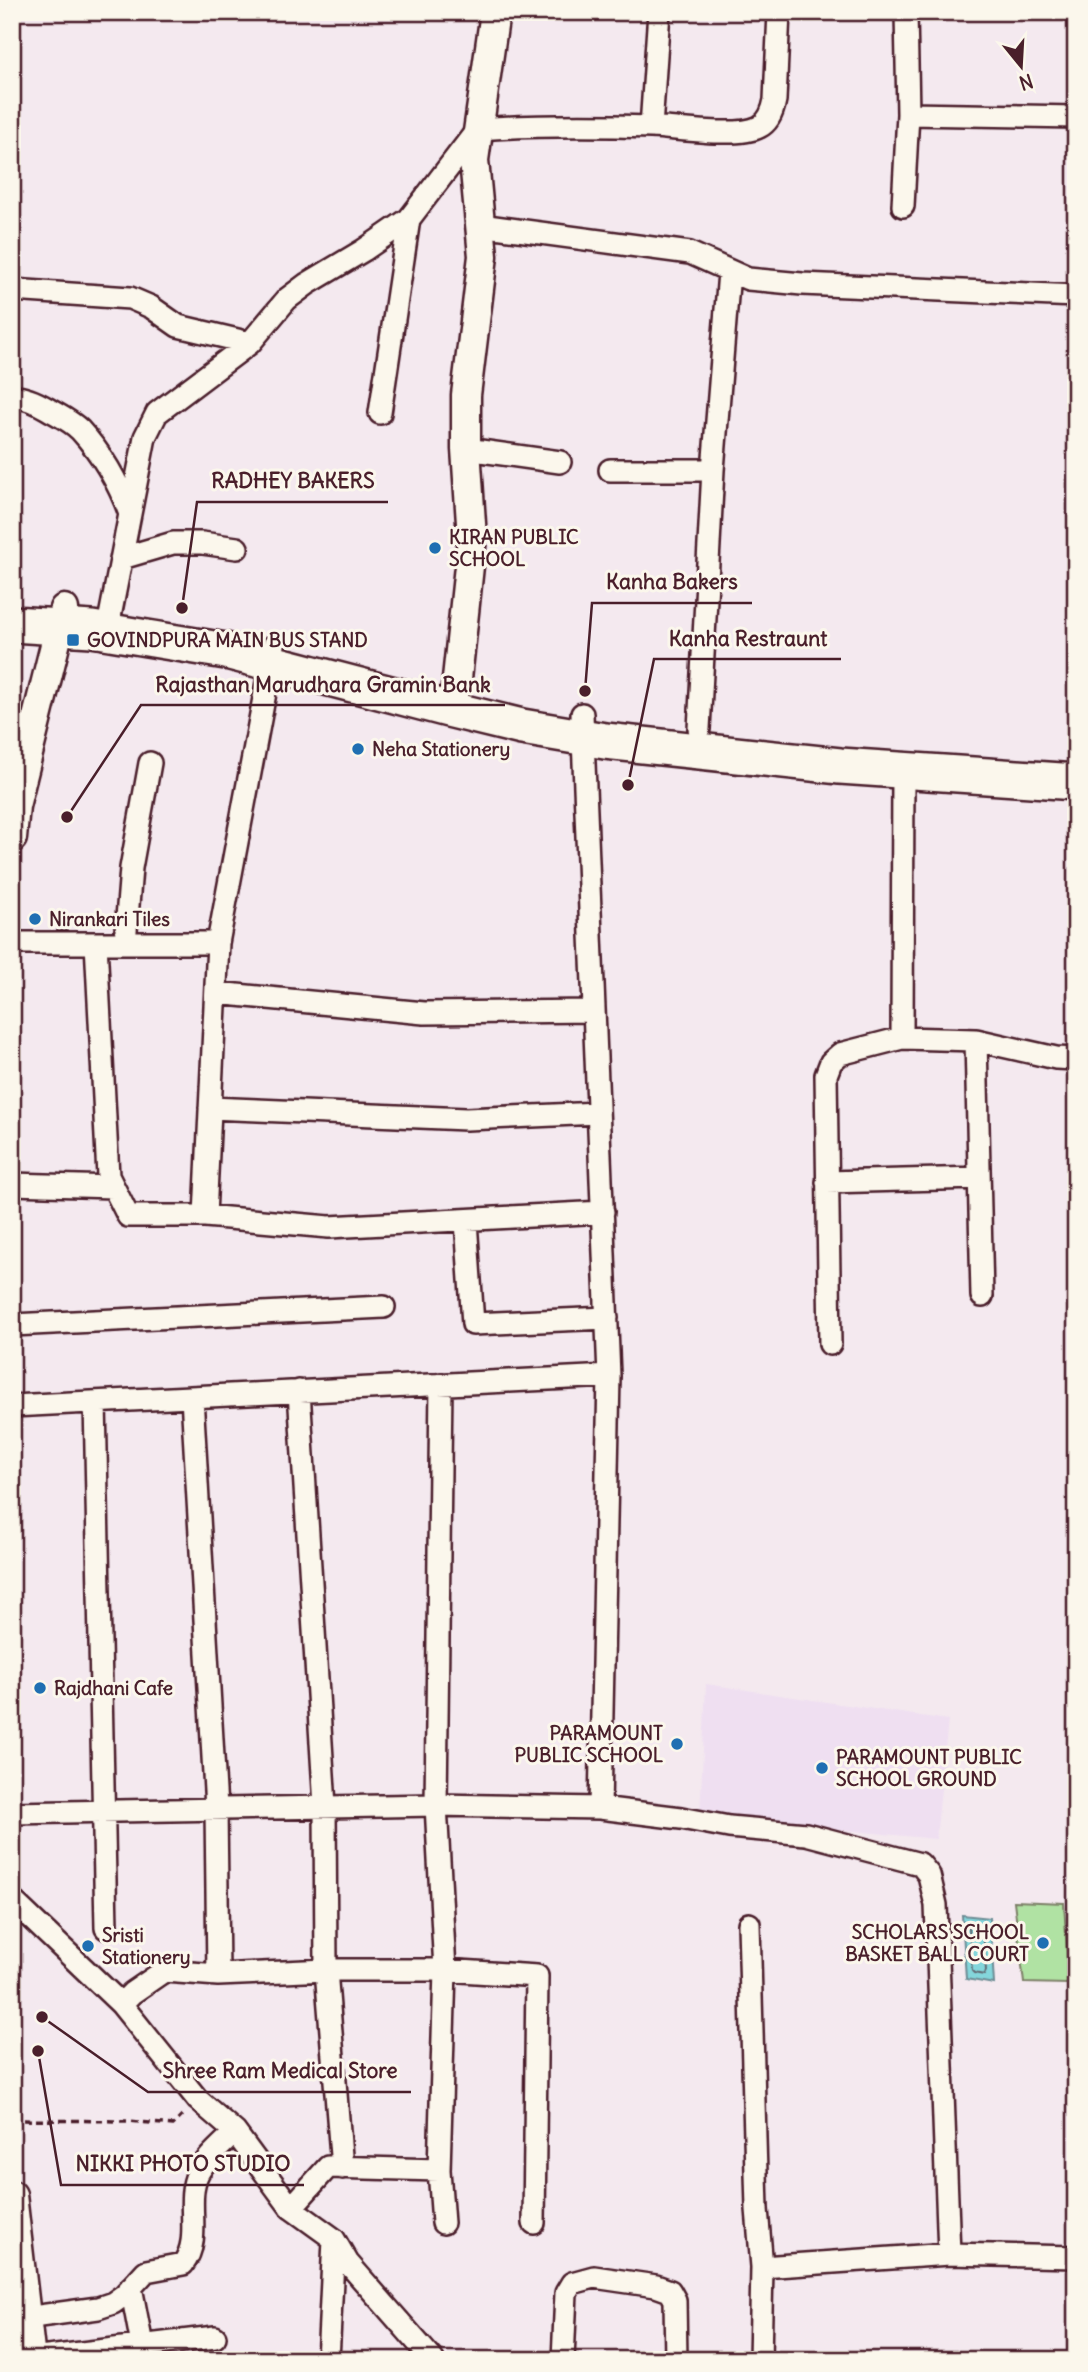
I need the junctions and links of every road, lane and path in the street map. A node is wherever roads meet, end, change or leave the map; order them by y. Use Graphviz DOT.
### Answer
graph roads {
  1 [pos="495,12"];
  2 [pos="659,12"];
  3 [pos="779,12"];
  4 [pos="906,12"];
  5 [pos="908,114"];
  6 [pos="1076,117"];
  7 [pos="651,127"];
  8 [pos="478,129"];
  9 [pos="903,206"];
  10 [pos="409,219"];
  11 [pos="480,225"];
  12 [pos="729,272"];
  13 [pos="12,290"];
  14 [pos="1076,296"];
  15 [pos="250,344"];
  16 [pos="12,397"];
  17 [pos="380,413"];
  18 [pos="466,449"];
  19 [pos="560,462"];
  20 [pos="610,470"];
  21 [pos="713,470"];
  22 [pos="130,514"];
  23 [pos="237,548"];
  24 [pos="122,558"];
  25 [pos="12,608"];
  26 [pos="63,618"];
  27 [pos="108,623"];
  28 [pos="12,624"];
  29 [pos="272,654"];
  30 [pos="452,699"];
  31 [pos="582,725"];
  32 [pos="699,729"];
  33 [pos="150,763"];
  34 [pos="903,770"];
  35 [pos="1066,770"];
  36 [pos="13,806"];
  37 [pos="12,838"];
  38 [pos="12,943"];
  39 [pos="96,943"];
  40 [pos="125,943"];
  41 [pos="218,943"];
  42 [pos="216,993"];
  43 [pos="594,1011"];
  44 [pos="902,1038"];
  45 [pos="976,1040"];
  46 [pos="1076,1059"];
  47 [pos="210,1108"];
  48 [pos="598,1113"];
  49 [pos="979,1178"];
  50 [pos="827,1182"];
  51 [pos="12,1184"];
  52 [pos="113,1187"];
  53 [pos="603,1212"];
  54 [pos="205,1216"];
  55 [pos="466,1221"];
  56 [pos="982,1296"];
  57 [pos="384,1307"];
  58 [pos="607,1318"];
  59 [pos="12,1325"];
  60 [pos="831,1344"];
  61 [pos="609,1376"];
  62 [pos="441,1384"];
  63 [pos="299,1391"];
  64 [pos="192,1397"];
  65 [pos="95,1402"];
  66 [pos="12,1406"];
  67 [pos="436,1805"];
  68 [pos="325,1806"];
  69 [pos="216,1808"];
  70 [pos="600,1808"];
  71 [pos="105,1811"];
  72 [pos="12,1813"];
  73 [pos="12,1900"];
  74 [pos="749,1924"];
  75 [pos="106,1928"];
  76 [pos="326,1970"];
  77 [pos="445,1970"];
  78 [pos="218,1975"];
  79 [pos="121,2004"];
  80 [pos="198,2100"];
  81 [pos="12,2120"];
  82 [pos="235,2132"];
  83 [pos="342,2168"];
  84 [pos="439,2171"];
  85 [pos="12,2195"];
  86 [pos="291,2208"];
  87 [pos="443,2223"];
  88 [pos="534,2223"];
  89 [pos="334,2239"];
  90 [pos="949,2254"];
  91 [pos="1076,2257"];
  92 [pos="762,2267"];
  93 [pos="131,2287"];
  94 [pos="25,2318"];
  95 [pos="215,2337"];
  96 [pos="142,2344"];
  97 [pos="31,2359"];
  98 [pos="328,2360"];
  99 [pos="433,2360"];
  100 [pos="563,2360"];
  101 [pos="676,2360"];
  102 [pos="760,2360"];
  1 -- 8 [label="street"];
  2 -- 7 [label="street"];
  3 -- 7 [label="street"];
  4 -- 5 [label="street"];
  5 -- 6 [label="street"];
  5 -- 9 [label="street"];
  7 -- 8 [label="street"];
  8 -- 10 [label="street"];
  8 -- 11 [label="street"];
  10 -- 15 [label="street"];
  10 -- 17 [label="street"];
  11 -- 12 [label="street"];
  11 -- 18 [label="street"];
  12 -- 14 [label="street"];
  12 -- 21 [label="street"];
  13 -- 15 [label="street"];
  15 -- 22 [label="street"];
  16 -- 22 [label="street"];
  18 -- 19 [label="street"];
  18 -- 30 [label="street"];
  20 -- 21 [label="street"];
  21 -- 32 [label="street"];
  22 -- 24 [label="street"];
  23 -- 24 [label="street"];
  24 -- 27 [label="street"];
  25 -- 26 [label="main road"];
  26 -- 27 [label="main road"];
  26 -- 28 [label="main road"];
  26 -- 36 [label="street"];
  27 -- 29 [label="main road"];
  29 -- 30 [label="main road"];
  29 -- 41 [label="street"];
  30 -- 31 [label="main road"];
  31 -- 32 [label="main road"];
  31 -- 34 [label="main road"];
  31 -- 43 [label="street"];
  32 -- 35 [label="main road"];
  33 -- 40 [label="street"];
  34 -- 35 [label="main road"];
  34 -- 44 [label="street"];
  36 -- 37 [label="street"];
  38 -- 39 [label="street"];
  39 -- 40 [label="street"];
  39 -- 52 [label="street"];
  40 -- 41 [label="street"];
  41 -- 42 [label="street"];
  42 -- 43 [label="street"];
  42 -- 47 [label="street"];
  43 -- 48 [label="street"];
  44 -- 45 [label="street"];
  44 -- 50 [label="street"];
  45 -- 46 [label="street"];
  45 -- 49 [label="street"];
  47 -- 48 [label="street"];
  47 -- 54 [label="street"];
  48 -- 53 [label="street"];
  49 -- 50 [label="street"];
  49 -- 56 [label="street"];
  50 -- 60 [label="street"];
  51 -- 52 [label="street"];
  52 -- 54 [label="street"];
  53 -- 55 [label="street"];
  53 -- 58 [label="street"];
  54 -- 55 [label="street"];
  55 -- 58 [label="street"];
  57 -- 59 [label="street"];
  58 -- 61 [label="street"];
  61 -- 62 [label="street"];
  61 -- 70 [label="street"];
  62 -- 63 [label="street"];
  62 -- 67 [label="street"];
  63 -- 64 [label="street"];
  63 -- 68 [label="street"];
  64 -- 65 [label="street"];
  64 -- 69 [label="street"];
  65 -- 66 [label="street"];
  65 -- 71 [label="street"];
  67 -- 68 [label="street"];
  67 -- 70 [label="street"];
  67 -- 77 [label="street"];
  68 -- 69 [label="street"];
  68 -- 76 [label="street"];
  69 -- 71 [label="street"];
  69 -- 78 [label="street"];
  70 -- 90 [label="street"];
  71 -- 72 [label="street"];
  71 -- 75 [label="street"];
  73 -- 79 [label="street"];
  74 -- 92 [label="street"];
  76 -- 77 [label="street"];
  76 -- 78 [label="street"];
  76 -- 83 [label="street"];
  77 -- 84 [label="street"];
  77 -- 88 [label="street"];
  78 -- 79 [label="street"];
  79 -- 80 [label="street"];
  80 -- 81 [label="path"];
  80 -- 82 [label="street"];
  82 -- 86 [label="street"];
  82 -- 93 [label="street"];
  83 -- 84 [label="street"];
  83 -- 86 [label="street"];
  84 -- 87 [label="street"];
  85 -- 94 [label="street"];
  86 -- 89 [label="street"];
  89 -- 98 [label="street"];
  89 -- 99 [label="street"];
  90 -- 91 [label="street"];
  90 -- 92 [label="street"];
  92 -- 102 [label="street"];
  93 -- 94 [label="street"];
  93 -- 96 [label="street"];
  94 -- 97 [label="street"];
  95 -- 96 [label="street"];
  96 -- 97 [label="street"];
  100 -- 101 [label="street"];
}
